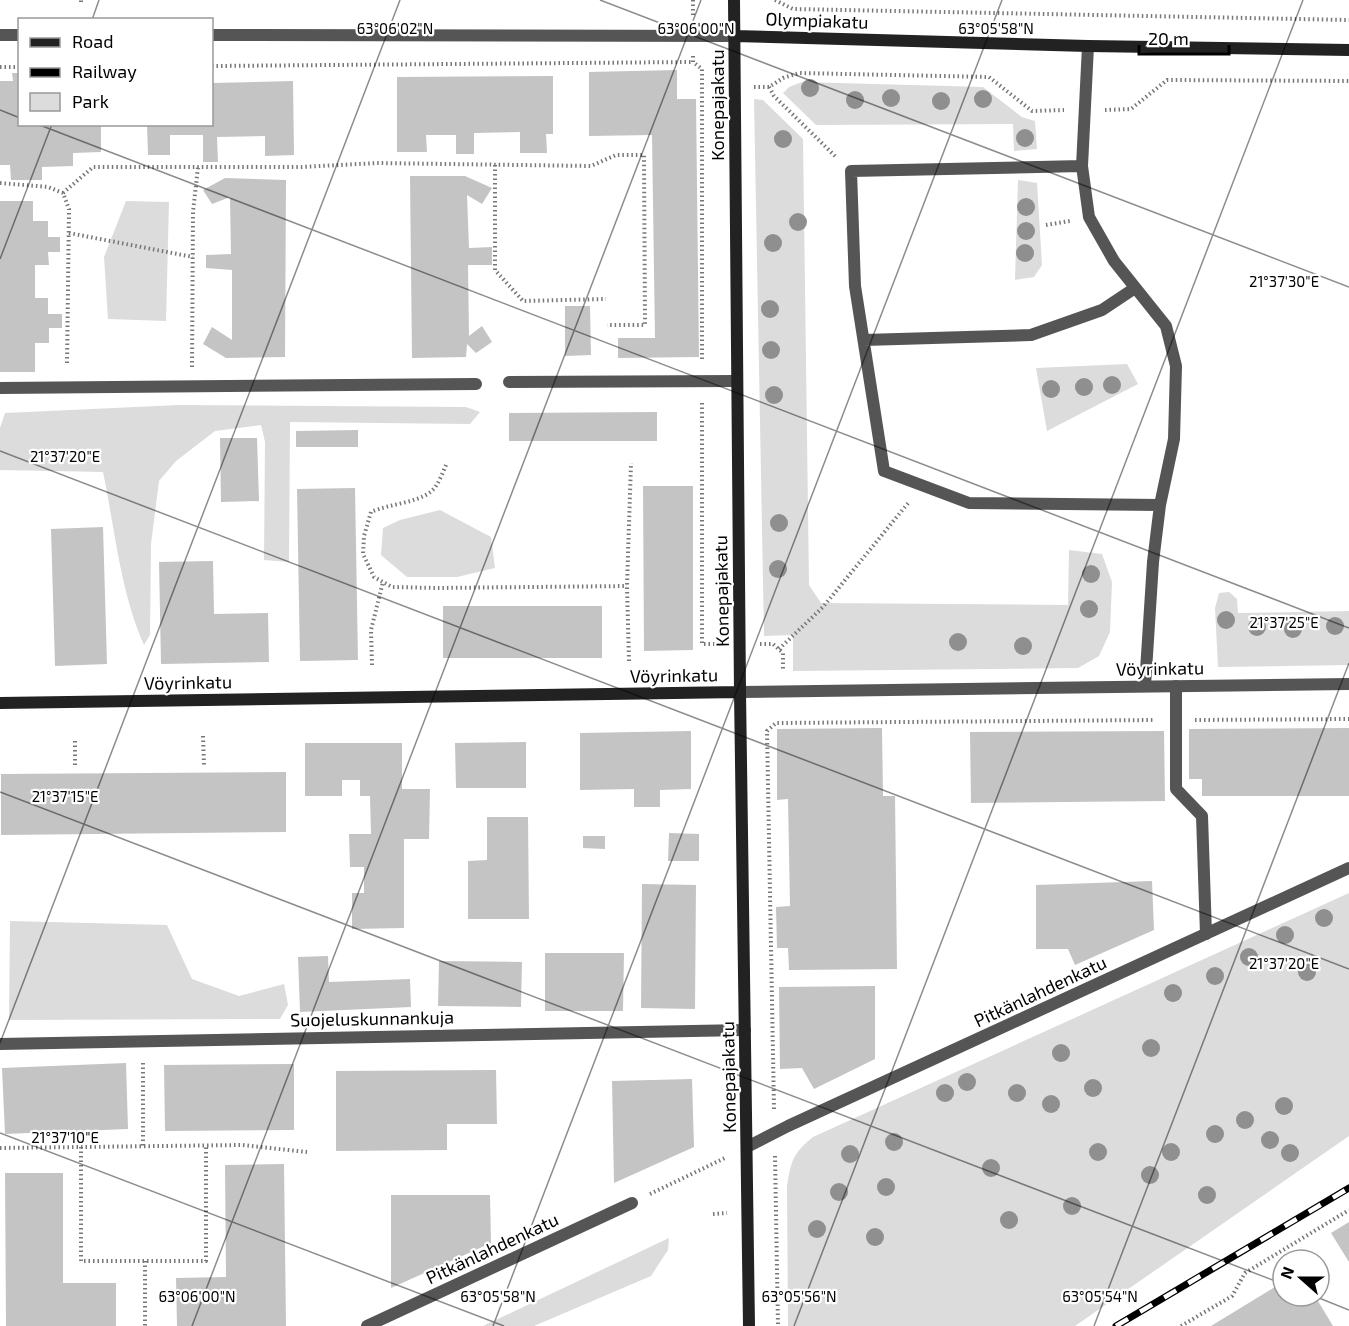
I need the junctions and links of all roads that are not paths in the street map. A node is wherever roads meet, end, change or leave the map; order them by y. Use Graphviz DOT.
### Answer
graph roads {
  1 [pos="734,0"];
  2 [pos="0,35"];
  3 [pos="18,35"];
  4 [pos="213,35"];
  5 [pos="734,36"];
  6 [pos="1088,46"];
  7 [pos="1349,50"];
  8 [pos="1082,166"];
  9 [pos="1135,288"];
  10 [pos="864,340"];
  11 [pos="737,381"];
  12 [pos="509,382"];
  13 [pos="476,384"];
  14 [pos="0,388"];
  15 [pos="1160,505"];
  16 [pos="1349,684"];
  17 [pos="1145,686"];
  18 [pos="1176,686"];
  19 [pos="740,692"];
  20 [pos="0,703"];
  21 [pos="1349,868"];
  22 [pos="1206,934"];
  23 [pos="745,1030"];
  24 [pos="0,1044"];
  25 [pos="747,1148"];
  26 [pos="632,1203"];
  27 [pos="367,1326"];
  28 [pos="749,1326"];
  1 -- 5 [label="main road, Konepajakatu"];
  2 -- 3 [label="street"];
  4 -- 5 [label="street, Olympiakatu"];
  5 -- 6 [label="main road, Olympiakatu"];
  5 -- 11 [label="main road, Konepajakatu"];
  6 -- 7 [label="main road, Olympiakatu"];
  6 -- 8 [label="street"];
  8 -- 9 [label="street"];
  8 -- 10 [label="street"];
  9 -- 10 [label="street"];
  9 -- 15 [label="street"];
  10 -- 15 [label="street"];
  11 -- 12 [label="street"];
  11 -- 19 [label="main road, Konepajakatu"];
  13 -- 14 [label="street"];
  15 -- 17 [label="street"];
  16 -- 18 [label="street, Vöyrinkatu"];
  17 -- 18 [label="street, Vöyrinkatu"];
  17 -- 19 [label="street, Vöyrinkatu"];
  18 -- 22 [label="street"];
  19 -- 20 [label="main road, Vöyrinkatu"];
  19 -- 23 [label="main road, Konepajakatu"];
  21 -- 22 [label="street, Pitkänlahdenkatu"];
  22 -- 25 [label="street, Pitkänlahdenkatu"];
  23 -- 24 [label="street, Suojeluskunnankuja"];
  23 -- 25 [label="main road, Konepajakatu"];
  25 -- 28 [label="main road, Konepajakatu"];
  26 -- 27 [label="street, Pitkänlahdenkatu"];
}
